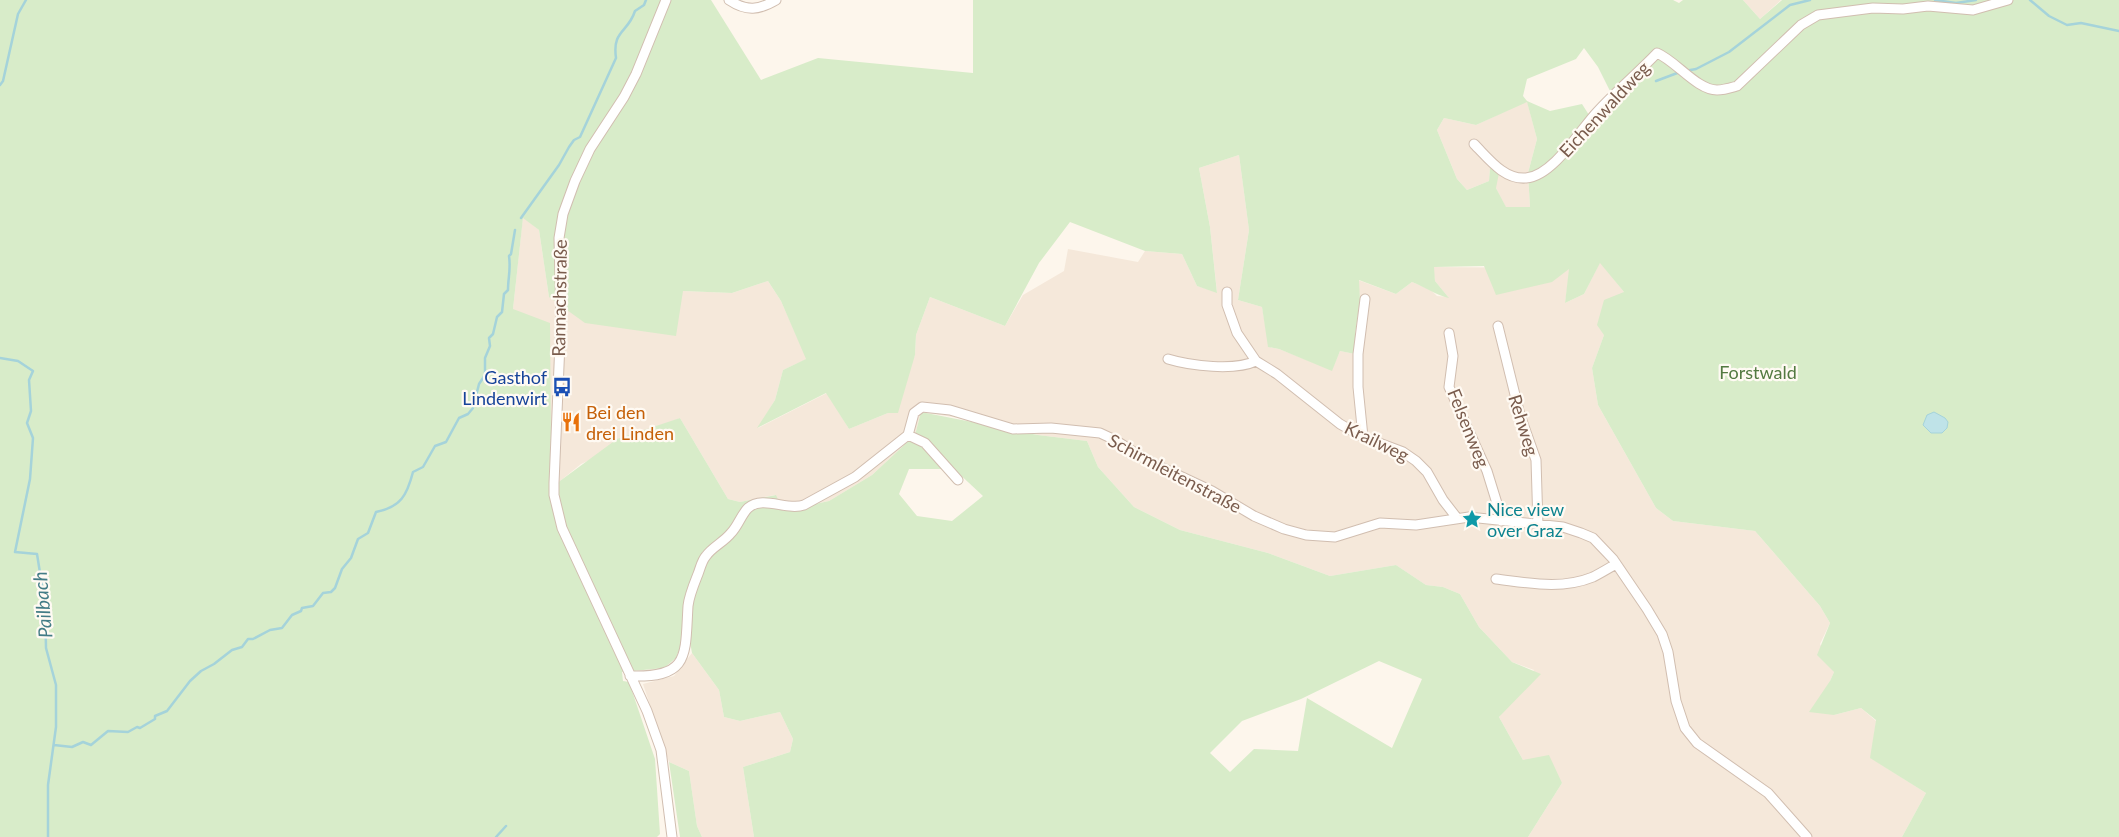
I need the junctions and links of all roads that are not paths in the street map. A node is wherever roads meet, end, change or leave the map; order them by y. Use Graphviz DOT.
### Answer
graph roads {
  1 [pos="666,0"];
  2 [pos="729,0"];
  3 [pos="776,0"];
  4 [pos="2008,0"];
  5 [pos="1474,144"];
  6 [pos="1227,292"];
  7 [pos="1365,299"];
  8 [pos="1498,326"];
  9 [pos="1449,333"];
  10 [pos="1168,359"];
  11 [pos="1256,361"];
  12 [pos="908,435"];
  13 [pos="1363,437"];
  14 [pos="958,480"];
  15 [pos="1458,518"];
  16 [pos="1501,521"];
  17 [pos="1538,525"];
  18 [pos="1616,564"];
  19 [pos="1496,579"];
  20 [pos="630,676"];
  21 [pos="672,837"];
  22 [pos="1806,837"];
  1 -- 20 [label="street, Rannachstraße"];
  2 -- 3 [label="street"];
  4 -- 5 [label="street, Eichenwaldweg"];
  6 -- 11 [label="street, Krailweg"];
  7 -- 13 [label="street"];
  8 -- 17 [label="street, Rehweg"];
  9 -- 16 [label="street, Felsenweg"];
  10 -- 11 [label="street"];
  11 -- 13 [label="street, Krailweg"];
  12 -- 14 [label="street"];
  12 -- 15 [label="street, Schirmleitenstraße"];
  12 -- 20 [label="street"];
  13 -- 15 [label="street, Krailweg"];
  15 -- 16 [label="street, Schirmleitenstraße"];
  16 -- 17 [label="street, Schirmleitenstraße"];
  17 -- 18 [label="street, Schirmleitenstraße"];
  18 -- 19 [label="street"];
  18 -- 22 [label="street, Schirmleitenstraße"];
  20 -- 21 [label="street, Rannachstraße"];
}
